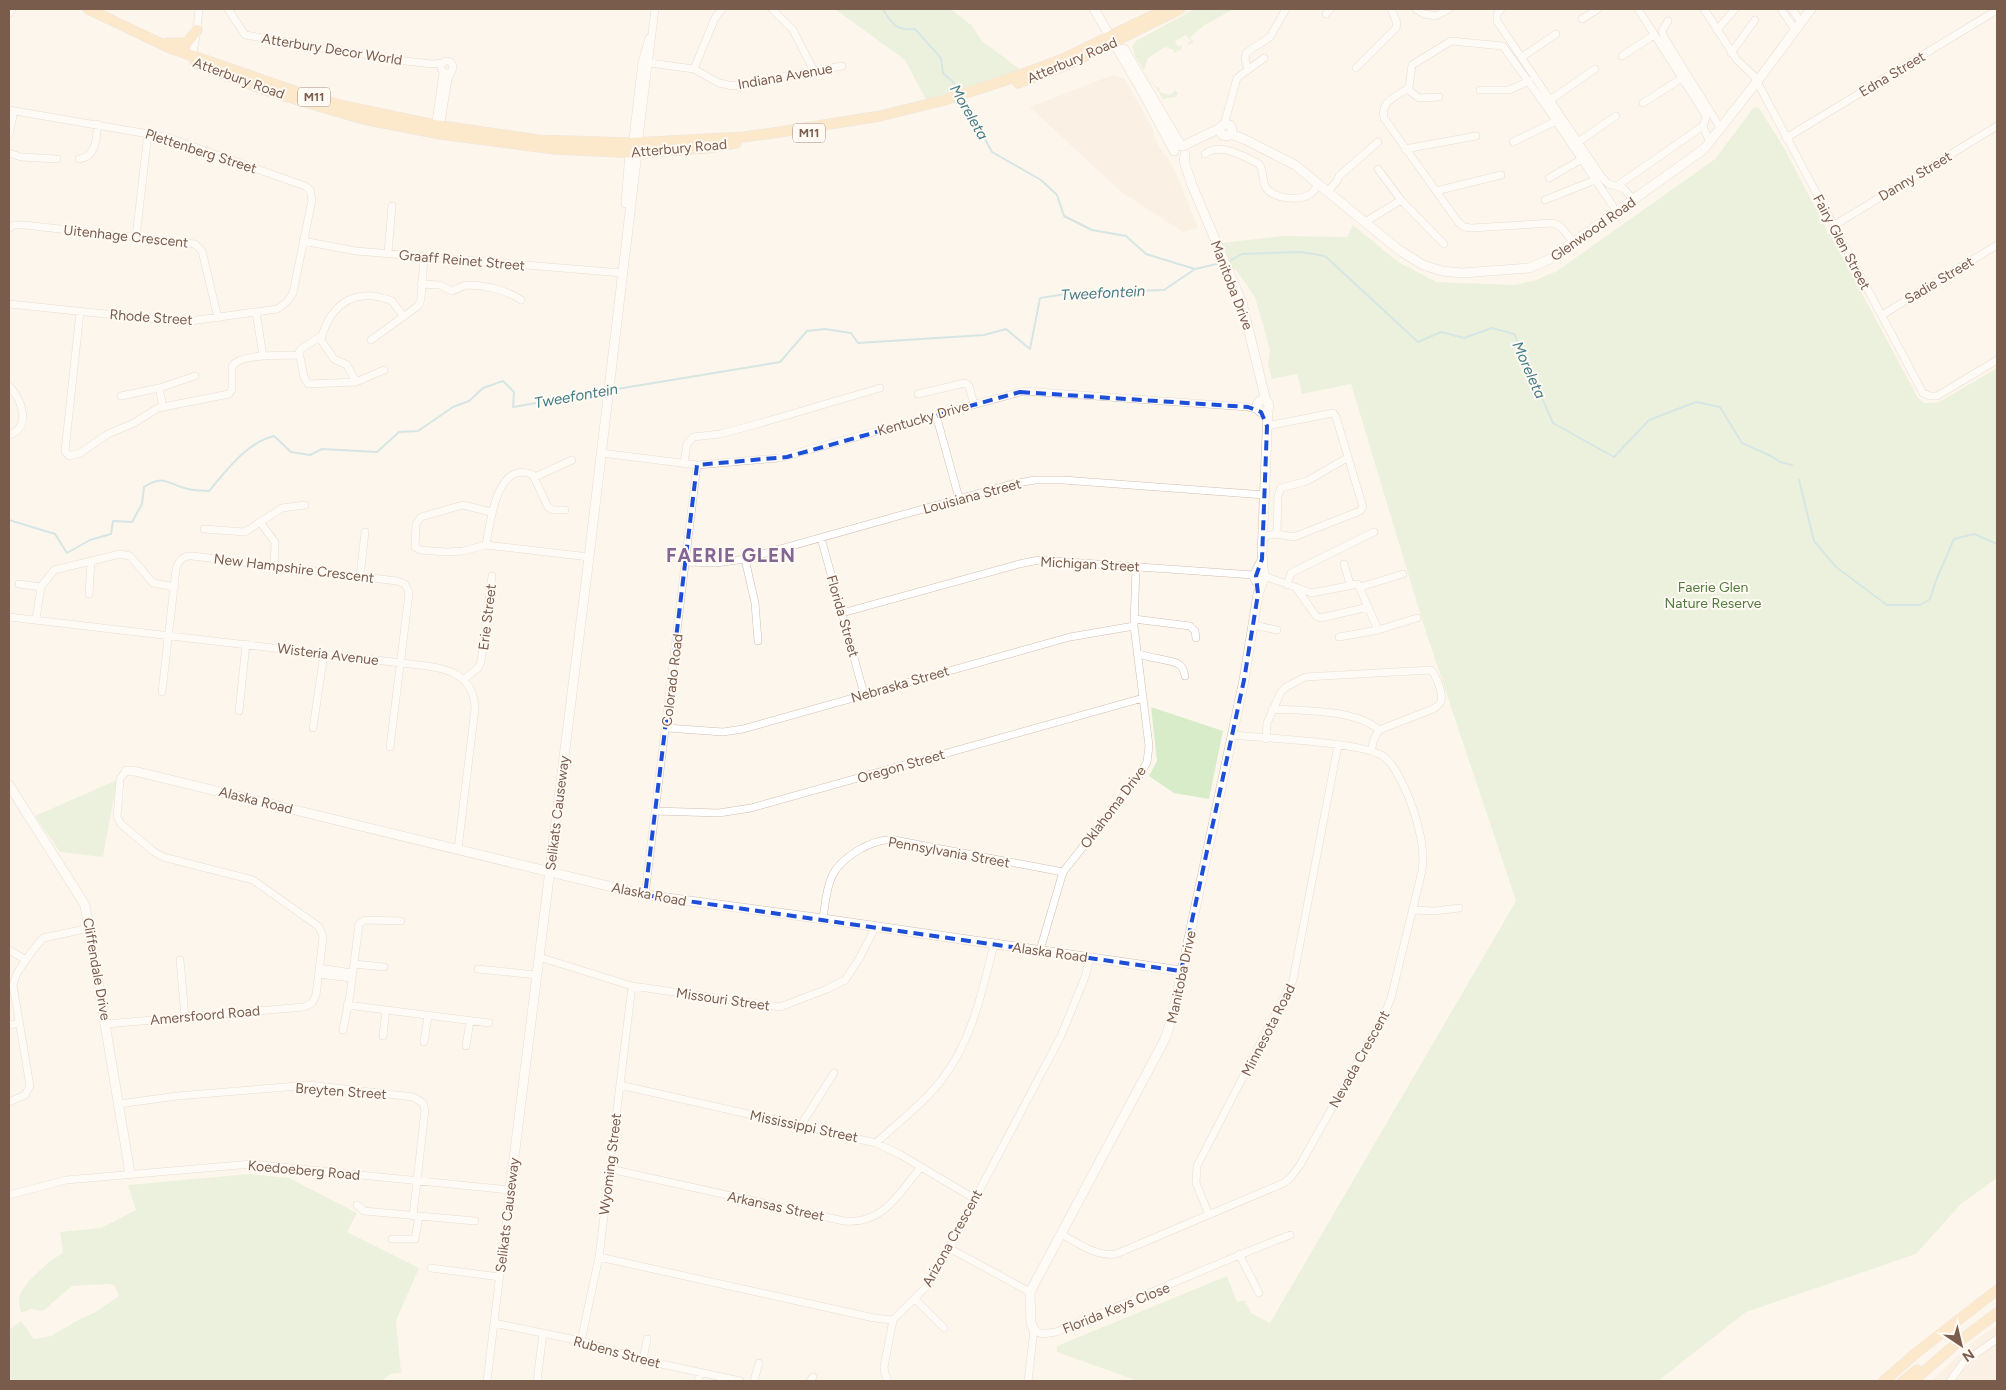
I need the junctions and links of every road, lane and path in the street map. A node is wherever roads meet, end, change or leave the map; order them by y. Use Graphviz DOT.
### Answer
graph roads {
  1 [pos="88,9"];
  2 [pos="228,9"];
  3 [pos="655,9"];
  4 [pos="722,9"];
  5 [pos="772,9"];
  6 [pos="1094,9"];
  7 [pos="1101,9"];
  8 [pos="1166,9"];
  9 [pos="1180,9"];
  10 [pos="1286,9"];
  11 [pos="1391,9"];
  12 [pos="1416,9"];
  13 [pos="1449,9"];
  14 [pos="1501,9"];
  15 [pos="1598,9"];
  16 [pos="1638,9"];
  17 [pos="1704,9"];
  18 [pos="1735,9"];
  19 [pos="1781,9"];
  20 [pos="1792,9"];
  21 [pos="1811,9"];
  22 [pos="200,10"];
  23 [pos="1997,10"];
  24 [pos="1582,19"];
  25 [pos="1756,20"];
  26 [pos="1668,21"];
  27 [pos="1798,26"];
  28 [pos="197,30"];
  29 [pos="1717,30"];
  30 [pos="1556,34"];
  31 [pos="1654,35"];
  32 [pos="1115,38"];
  33 [pos="156,42"];
  34 [pos="1731,53"];
  35 [pos="1622,56"];
  36 [pos="1522,57"];
  37 [pos="192,58"];
  38 [pos="1264,58"];
  39 [pos="646,62"];
  40 [pos="443,63"];
  41 [pos="432,64"];
  42 [pos="842,66"];
  43 [pos="1356,68"];
  44 [pos="694,69"];
  45 [pos="1248,69"];
  46 [pos="1595,69"];
  47 [pos="814,71"];
  48 [pos="445,72"];
  49 [pos="1682,78"];
  50 [pos="1529,81"];
  51 [pos="1756,83"];
  52 [pos="1407,89"];
  53 [pos="1480,90"];
  54 [pos="1439,97"];
  55 [pos="1550,100"];
  56 [pos="1643,103"];
  57 [pos="11,111"];
  58 [pos="1616,116"];
  59 [pos="1556,121"];
  60 [pos="98,124"];
  61 [pos="1703,126"];
  62 [pos="1997,126"];
  63 [pos="438,129"];
  64 [pos="1226,129"];
  65 [pos="1721,129"];
  66 [pos="148,133"];
  67 [pos="9,135"];
  68 [pos="1476,136"];
  69 [pos="1786,138"];
  70 [pos="1378,142"];
  71 [pos="1512,142"];
  72 [pos="1578,142"];
  73 [pos="1710,143"];
  74 [pos="635,148"];
  75 [pos="1405,149"];
  76 [pos="1181,151"];
  77 [pos="9,153"];
  78 [pos="1206,154"];
  79 [pos="79,159"];
  80 [pos="1582,159"];
  81 [pos="57,160"];
  82 [pos="1378,168"];
  83 [pos="1501,175"];
  84 [pos="1549,178"];
  85 [pos="1596,180"];
  86 [pos="1319,183"];
  87 [pos="1618,185"];
  88 [pos="1328,191"];
  89 [pos="1436,191"];
  90 [pos="1401,200"];
  91 [pos="1545,200"];
  92 [pos="1634,200"];
  93 [pos="392,206"];
  94 [pos="1617,212"];
  95 [pos="1365,222"];
  96 [pos="1833,226"];
  97 [pos="9,228"];
  98 [pos="136,237"];
  99 [pos="303,241"];
  100 [pos="1574,243"];
  101 [pos="1444,244"];
  102 [pos="1997,245"];
  103 [pos="388,253"];
  104 [pos="424,256"];
  105 [pos="622,274"];
  106 [pos="421,284"];
  107 [pos="521,300"];
  108 [pos="9,304"];
  109 [pos="80,312"];
  110 [pos="256,312"];
  111 [pos="1882,315"];
  112 [pos="403,316"];
  113 [pos="218,318"];
  114 [pos="322,336"];
  115 [pos="372,340"];
  116 [pos="299,355"];
  117 [pos="263,356"];
  118 [pos="1997,360"];
  119 [pos="384,370"];
  120 [pos="195,376"];
  121 [pos="356,382"];
  122 [pos="9,386"];
  123 [pos="159,388"];
  124 [pos="880,388"];
  125 [pos="918,394"];
  126 [pos="121,396"];
  127 [pos="974,404"];
  128 [pos="1262,406"];
  129 [pos="163,407"];
  130 [pos="936,415"];
  131 [pos="1267,426"];
  132 [pos="9,435"];
  133 [pos="601,452"];
  134 [pos="1348,458"];
  135 [pos="572,460"];
  136 [pos="684,464"];
  137 [pos="697,465"];
  138 [pos="535,477"];
  139 [pos="1265,494"];
  140 [pos="959,498"];
  141 [pos="305,505"];
  142 [pos="566,510"];
  143 [pos="491,512"];
  144 [pos="260,522"];
  145 [pos="204,529"];
  146 [pos="365,532"];
  147 [pos="1374,532"];
  148 [pos="1278,534"];
  149 [pos="1263,536"];
  150 [pos="821,538"];
  151 [pos="486,545"];
  152 [pos="589,557"];
  153 [pos="744,559"];
  154 [pos="92,561"];
  155 [pos="686,562"];
  156 [pos="1344,564"];
  157 [pos="274,566"];
  158 [pos="1136,567"];
  159 [pos="1403,574"];
  160 [pos="360,576"];
  161 [pos="492,576"];
  162 [pos="1260,576"];
  163 [pos="19,584"];
  164 [pos="1350,584"];
  165 [pos="1287,585"];
  166 [pos="41,587"];
  167 [pos="175,587"];
  168 [pos="1360,587"];
  169 [pos="1297,588"];
  170 [pos="89,594"];
  171 [pos="1368,607"];
  172 [pos="842,613"];
  173 [pos="9,616"];
  174 [pos="1417,618"];
  175 [pos="36,619"];
  176 [pos="1134,623"];
  177 [pos="1253,626"];
  178 [pos="1277,630"];
  179 [pos="1378,630"];
  180 [pos="169,635"];
  181 [pos="1340,637"];
  182 [pos="1196,638"];
  183 [pos="758,641"];
  184 [pos="246,644"];
  185 [pos="1137,653"];
  186 [pos="324,654"];
  187 [pos="401,663"];
  188 [pos="1185,676"];
  189 [pos="464,680"];
  190 [pos="162,692"];
  191 [pos="864,694"];
  192 [pos="1143,698"];
  193 [pos="1272,710"];
  194 [pos="239,711"];
  195 [pos="313,728"];
  196 [pos="666,728"];
  197 [pos="1379,730"];
  198 [pos="1232,735"];
  199 [pos="1266,739"];
  200 [pos="1338,745"];
  201 [pos="390,747"];
  202 [pos="1371,751"];
  203 [pos="126,771"];
  204 [pos="9,785"];
  205 [pos="655,811"];
  206 [pos="458,849"];
  207 [pos="550,872"];
  208 [pos="1063,872"];
  209 [pos="645,895"];
  210 [pos="1459,908"];
  211 [pos="1412,910"];
  212 [pos="823,919"];
  213 [pos="401,921"];
  214 [pos="90,928"];
  215 [pos="875,928"];
  216 [pos="994,944"];
  217 [pos="9,950"];
  218 [pos="1040,950"];
  219 [pos="539,957"];
  220 [pos="1090,958"];
  221 [pos="26,960"];
  222 [pos="180,960"];
  223 [pos="354,964"];
  224 [pos="384,967"];
  225 [pos="478,969"];
  226 [pos="318,971"];
  227 [pos="1182,971"];
  228 [pos="352,975"];
  229 [pos="536,975"];
  230 [pos="632,986"];
  231 [pos="347,1005"];
  232 [pos="386,1010"];
  233 [pos="185,1016"];
  234 [pos="428,1016"];
  235 [pos="470,1021"];
  236 [pos="19,1023"];
  237 [pos="489,1023"];
  238 [pos="106,1024"];
  239 [pos="9,1025"];
  240 [pos="343,1030"];
  241 [pos="383,1036"];
  242 [pos="424,1042"];
  243 [pos="466,1046"];
  244 [pos="834,1073"];
  245 [pos="620,1085"];
  246 [pos="9,1102"];
  247 [pos="119,1104"];
  248 [pos="801,1125"];
  249 [pos="876,1143"];
  250 [pos="921,1167"];
  251 [pos="610,1170"];
  252 [pos="130,1173"];
  253 [pos="418,1180"];
  254 [pos="510,1190"];
  255 [pos="9,1195"];
  256 [pos="975,1199"];
  257 [pos="357,1205"];
  258 [pos="416,1216"];
  259 [pos="1209,1216"];
  260 [pos="475,1221"];
  261 [pos="1061,1234"];
  262 [pos="1290,1235"];
  263 [pos="392,1239"];
  264 [pos="949,1248"];
  265 [pos="1239,1254"];
  266 [pos="599,1257"];
  267 [pos="431,1268"];
  268 [pos="500,1277"];
  269 [pos="1997,1290"];
  270 [pos="1030,1292"];
  271 [pos="1259,1294"];
  272 [pos="915,1300"];
  273 [pos="1994,1315"];
  274 [pos="893,1320"];
  275 [pos="494,1323"];
  276 [pos="944,1328"];
  277 [pos="1034,1330"];
  278 [pos="542,1333"];
  279 [pos="647,1339"];
  280 [pos="1997,1339"];
  281 [pos="581,1341"];
  282 [pos="1957,1343"];
  283 [pos="643,1360"];
  284 [pos="759,1362"];
  285 [pos="700,1372"];
  286 [pos="487,1381"];
  287 [pos="537,1381"];
  288 [pos="698,1381"];
  289 [pos="740,1381"];
  290 [pos="754,1381"];
  291 [pos="888,1381"];
  292 [pos="1028,1381"];
  293 [pos="1884,1381"];
  294 [pos="1903,1381"];
  295 [pos="1913,1381"];
  296 [pos="1921,1381"];
  297 [pos="1950,1381"];
  1 -- 33 [label="main road, Atterbury Road / M11"];
  2 -- 41 [label="street, Atterbury Decor World"];
  3 -- 39 [label="street, Selikats Causeway"];
  4 -- 44 [label="street"];
  5 -- 47 [label="street"];
  6 -- 32 [label="street"];
  7 -- 32 [label="street"];
  8 -- 32 [label="main road, Atterbury Road / M11"];
  9 -- 32 [label="main road, Atterbury Road / M11"];
  10 -- 45 [label="street"];
  11 -- 43 [label="street"];
  12 -- 13 [label="street"];
  14 -- 36 [label="street"];
  15 -- 24 [label="street"];
  16 -- 31 [label="street"];
  17 -- 29 [label="street, Fairy Glen Street"];
  18 -- 29 [label="street"];
  19 -- 27 [label="street"];
  20 -- 27 [label="street"];
  21 -- 27 [label="street, Glenwood Road"];
  22 -- 28 [label="street"];
  23 -- 69 [label="street, Edna Street"];
  25 -- 34 [label="street"];
  26 -- 65 [label="street"];
  27 -- 51 [label="street, Glenwood Road"];
  28 -- 33 [label="main road"];
  28 -- 37 [label="street"];
  29 -- 34 [label="street, Fairy Glen Street"];
  30 -- 36 [label="street"];
  31 -- 35 [label="street"];
  31 -- 49 [label="street"];
  32 -- 74 [label="main road, Atterbury Road / M11"];
  32 -- 76 [label="street, Manitoba Drive"];
  33 -- 37 [label="main road, Atterbury Road / M11"];
  34 -- 51 [label="street, Fairy Glen Street"];
  36 -- 55 [label="street"];
  37 -- 63 [label="main road, Atterbury Road / M11"];
  38 -- 45 [label="street"];
  39 -- 44 [label="street, Indiana Avenue"];
  39 -- 74 [label="street, Selikats Causeway"];
  40 -- 41 [label="street, Atterbury Decor World"];
  40 -- 48 [label="street"];
  40 -- 48 [label="street"];
  41 -- 48 [label="street"];
  42 -- 47 [label="street, Indiana Avenue"];
  44 -- 47 [label="street, Indiana Avenue"];
  45 -- 64 [label="street"];
  46 -- 55 [label="street"];
  48 -- 63 [label="street"];
  49 -- 56 [label="street"];
  49 -- 61 [label="street"];
  50 -- 52 [label="street"];
  50 -- 53 [label="street"];
  50 -- 59 [label="street"];
  51 -- 65 [label="street, Glenwood Road"];
  51 -- 69 [label="street, Fairy Glen Street"];
  52 -- 54 [label="street"];
  52 -- 75 [label="street"];
  55 -- 72 [label="street"];
  57 -- 60 [label="street, Plettenberg Street"];
  57 -- 67 [label="street"];
  58 -- 72 [label="street"];
  59 -- 71 [label="street"];
  59 -- 80 [label="street"];
  60 -- 66 [label="street, Plettenberg Street"];
  60 -- 79 [label="street"];
  61 -- 73 [label="street"];
  61 -- 87 [label="street"];
  62 -- 96 [label="street, Danny Street"];
  63 -- 74 [label="main road, Atterbury Road / M11"];
  64 -- 76 [label="street"];
  64 -- 86 [label="street, Glenwood Road"];
  65 -- 73 [label="street, Glenwood Road"];
  66 -- 98 [label="street"];
  66 -- 99 [label="street, Plettenberg Street"];
  68 -- 75 [label="street"];
  69 -- 96 [label="street, Fairy Glen Street"];
  70 -- 88 [label="street"];
  72 -- 87 [label="street"];
  73 -- 92 [label="street, Glenwood Road"];
  74 -- 105 [label="street, Selikats Causeway"];
  75 -- 89 [label="street"];
  76 -- 128 [label="street, Manitoba Drive"];
  77 -- 81 [label="street"];
  78 -- 86 [label="street"];
  80 -- 84 [label="street"];
  80 -- 85 [label="street"];
  82 -- 90 [label="street"];
  83 -- 89 [label="street"];
  85 -- 91 [label="street"];
  85 -- 94 [label="street"];
  86 -- 88 [label="street, Glenwood Road"];
  87 -- 92 [label="street"];
  88 -- 95 [label="street, Glenwood Road"];
  89 -- 100 [label="street"];
  90 -- 95 [label="street"];
  90 -- 101 [label="street"];
  92 -- 94 [label="street, Glenwood Road"];
  93 -- 103 [label="street"];
  94 -- 100 [label="street, Glenwood Road"];
  95 -- 100 [label="street, Glenwood Road"];
  96 -- 111 [label="street, Fairy Glen Street"];
  97 -- 98 [label="street, Uitenhage Crescent"];
  98 -- 113 [label="street, Uitenhage Crescent"];
  99 -- 103 [label="street, Graaff Reinet Street"];
  99 -- 110 [label="street, Rhode Street"];
  102 -- 111 [label="street, Sadie Street"];
  103 -- 104 [label="street, Graaff Reinet Street"];
  104 -- 105 [label="street, Graaff Reinet Street"];
  104 -- 106 [label="street"];
  105 -- 133 [label="street, Selikats Causeway"];
  106 -- 107 [label="street"];
  106 -- 112 [label="street"];
  108 -- 109 [label="street, Rhode Street"];
  109 -- 113 [label="street, Rhode Street"];
  109 -- 129 [label="street"];
  110 -- 113 [label="street, Rhode Street"];
  110 -- 117 [label="street"];
  111 -- 118 [label="street, Fairy Glen Street"];
  112 -- 114 [label="street"];
  112 -- 115 [label="street"];
  114 -- 116 [label="street"];
  114 -- 121 [label="street"];
  116 -- 117 [label="street"];
  116 -- 121 [label="street"];
  117 -- 129 [label="street"];
  119 -- 121 [label="street"];
  120 -- 123 [label="street"];
  122 -- 132 [label="street"];
  123 -- 126 [label="street"];
  123 -- 129 [label="street"];
  124 -- 136 [label="street"];
  125 -- 127 [label="street"];
  127 -- 128 [label="street, Kentucky Drive"];
  127 -- 130 [label="street, Kentucky Drive"];
  128 -- 131 [label="street, Manitoba Drive"];
  130 -- 137 [label="street, Kentucky Drive"];
  130 -- 140 [label="street"];
  131 -- 134 [label="street"];
  131 -- 139 [label="street, Manitoba Drive"];
  133 -- 136 [label="street, Kentucky Drive"];
  133 -- 152 [label="street, Selikats Causeway"];
  134 -- 148 [label="street"];
  134 -- 148 [label="street"];
  135 -- 138 [label="street"];
  136 -- 137 [label="street, Kentucky Drive"];
  137 -- 155 [label="street, Colorado Road"];
  138 -- 142 [label="street"];
  138 -- 143 [label="street"];
  139 -- 140 [label="street, Louisiana Street"];
  139 -- 149 [label="street, Manitoba Drive"];
  140 -- 150 [label="street, Louisiana Street"];
  141 -- 144 [label="street"];
  143 -- 151 [label="street"];
  143 -- 151 [label="street"];
  144 -- 145 [label="street"];
  144 -- 157 [label="street"];
  146 -- 160 [label="street"];
  147 -- 165 [label="street"];
  148 -- 149 [label="street"];
  149 -- 162 [label="street, Manitoba Drive"];
  150 -- 153 [label="street, Louisiana Street"];
  150 -- 172 [label="street, Florida Street"];
  151 -- 152 [label="street"];
  152 -- 207 [label="street, Selikats Causeway"];
  153 -- 155 [label="street, Louisiana Street"];
  153 -- 183 [label="street"];
  154 -- 166 [label="street"];
  154 -- 167 [label="street"];
  154 -- 170 [label="street"];
  155 -- 196 [label="street, Colorado Road"];
  156 -- 164 [label="street"];
  157 -- 160 [label="street, New Hampshire Crescent"];
  157 -- 167 [label="street, New Hampshire Crescent"];
  158 -- 162 [label="street, Michigan Street"];
  158 -- 172 [label="street, Michigan Street"];
  158 -- 176 [label="street, Oklahoma Drive"];
  159 -- 168 [label="street"];
  160 -- 187 [label="street, New Hampshire Crescent"];
  161 -- 189 [label="street, Erie Street"];
  162 -- 165 [label="street, Michigan Street"];
  162 -- 177 [label="street, Manitoba Drive"];
  163 -- 166 [label="street"];
  164 -- 168 [label="street"];
  164 -- 169 [label="street, Michigan Street"];
  165 -- 169 [label="street, Michigan Street"];
  166 -- 175 [label="street"];
  167 -- 180 [label="street, New Hampshire Crescent"];
  168 -- 171 [label="street"];
  169 -- 171 [label="street"];
  171 -- 179 [label="street"];
  172 -- 191 [label="street, Florida Street"];
  173 -- 175 [label="street, Wisteria Avenue"];
  174 -- 179 [label="street"];
  175 -- 180 [label="street, Wisteria Avenue"];
  176 -- 182 [label="street, Nebraska Street"];
  176 -- 185 [label="street, Oklahoma Drive"];
  176 -- 191 [label="street, Nebraska Street"];
  177 -- 178 [label="street"];
  177 -- 198 [label="street, Manitoba Drive"];
  179 -- 181 [label="street"];
  180 -- 184 [label="street, Wisteria Avenue"];
  180 -- 190 [label="street, New Hampshire Crescent"];
  184 -- 186 [label="street, Wisteria Avenue"];
  184 -- 194 [label="street"];
  185 -- 188 [label="street"];
  185 -- 192 [label="street, Oklahoma Drive"];
  186 -- 187 [label="street, Wisteria Avenue"];
  186 -- 195 [label="street"];
  187 -- 189 [label="street, Wisteria Avenue"];
  187 -- 201 [label="street"];
  189 -- 206 [label="street"];
  191 -- 196 [label="street, Nebraska Street"];
  192 -- 205 [label="street, Oregon Street"];
  192 -- 208 [label="street, Oklahoma Drive"];
  193 -- 197 [label="street"];
  193 -- 197 [label="street"];
  193 -- 199 [label="street"];
  196 -- 205 [label="street, Colorado Road"];
  197 -- 202 [label="street"];
  198 -- 199 [label="street, Nevada Crescent"];
  198 -- 227 [label="street, Manitoba Drive"];
  199 -- 200 [label="street, Nevada Crescent"];
  200 -- 202 [label="street, Nevada Crescent"];
  200 -- 259 [label="street, Minnesota Road"];
  202 -- 211 [label="street, Nevada Crescent"];
  203 -- 206 [label="street, Alaska Road"];
  203 -- 226 [label="street"];
  204 -- 214 [label="street, Cliffendale Drive"];
  205 -- 209 [label="street, Colorado Road"];
  206 -- 207 [label="street, Alaska Road"];
  207 -- 209 [label="street, Alaska Road"];
  207 -- 219 [label="street, Selikats Causeway"];
  208 -- 212 [label="street, Pennsylvania Street"];
  208 -- 218 [label="street, Oklahoma Drive"];
  209 -- 212 [label="street, Alaska Road"];
  210 -- 211 [label="street"];
  211 -- 259 [label="street, Nevada Crescent"];
  212 -- 215 [label="street, Alaska Road"];
  213 -- 223 [label="street"];
  214 -- 221 [label="street"];
  214 -- 238 [label="street, Cliffendale Drive"];
  215 -- 216 [label="street, Alaska Road"];
  215 -- 230 [label="street, Missouri Street"];
  216 -- 218 [label="street, Alaska Road"];
  216 -- 249 [label="street"];
  217 -- 221 [label="street"];
  218 -- 220 [label="street, Alaska Road"];
  219 -- 229 [label="street, Selikats Causeway"];
  219 -- 230 [label="street, Missouri Street"];
  220 -- 227 [label="street, Alaska Road"];
  220 -- 256 [label="street, Arizona Crescent"];
  221 -- 236 [label="street"];
  222 -- 233 [label="street"];
  223 -- 224 [label="street"];
  223 -- 228 [label="street"];
  225 -- 229 [label="street"];
  226 -- 228 [label="street"];
  226 -- 233 [label="street, Amersfoord Road"];
  227 -- 261 [label="street, Manitoba Drive"];
  228 -- 231 [label="street"];
  229 -- 254 [label="street, Selikats Causeway"];
  230 -- 245 [label="street, Wyoming Street"];
  231 -- 232 [label="street"];
  231 -- 240 [label="street"];
  232 -- 234 [label="street"];
  232 -- 241 [label="street"];
  233 -- 238 [label="street, Amersfoord Road"];
  234 -- 235 [label="street"];
  234 -- 242 [label="street"];
  235 -- 237 [label="street"];
  235 -- 243 [label="street"];
  236 -- 239 [label="street"];
  236 -- 246 [label="street"];
  238 -- 247 [label="street, Cliffendale Drive"];
  244 -- 248 [label="street"];
  245 -- 248 [label="street, Mississippi Street"];
  245 -- 251 [label="street, Wyoming Street"];
  247 -- 252 [label="street, Cliffendale Drive"];
  247 -- 253 [label="street, Breyten Street"];
  248 -- 249 [label="street, Mississippi Street"];
  249 -- 250 [label="street, Mississippi Street"];
  250 -- 251 [label="street, Arkansas Street"];
  250 -- 256 [label="street, Mississippi Street"];
  251 -- 266 [label="street, Wyoming Street"];
  252 -- 253 [label="street, Koedoeberg Road"];
  252 -- 255 [label="street, Koedoeberg Road"];
  253 -- 254 [label="street, Koedoeberg Road"];
  253 -- 258 [label="street, Breyten Street"];
  254 -- 268 [label="street, Selikats Causeway"];
  256 -- 264 [label="street, Arizona Crescent"];
  257 -- 258 [label="street"];
  258 -- 260 [label="street"];
  258 -- 263 [label="street, Breyten Street"];
  259 -- 261 [label="street, Nevada Crescent"];
  261 -- 270 [label="street, Manitoba Drive"];
  262 -- 265 [label="street, Florida Keys Close"];
  264 -- 270 [label="street"];
  264 -- 272 [label="street, Arizona Crescent"];
  265 -- 271 [label="street"];
  265 -- 277 [label="street, Florida Keys Close"];
  266 -- 274 [label="street"];
  266 -- 281 [label="street, Wyoming Street"];
  267 -- 268 [label="street"];
  268 -- 275 [label="street, Selikats Causeway"];
  269 -- 293 [label="main road"];
  270 -- 277 [label="street"];
  272 -- 274 [label="street, Arizona Crescent"];
  272 -- 276 [label="street"];
  273 -- 282 [label="main road"];
  273 -- 296 [label="main road"];
  274 -- 291 [label="street"];
  275 -- 278 [label="street, Rubens Street"];
  275 -- 286 [label="street, Selikats Causeway"];
  277 -- 292 [label="street"];
  278 -- 281 [label="street, Rubens Street"];
  278 -- 287 [label="street"];
  279 -- 283 [label="street"];
  280 -- 297 [label="street"];
  281 -- 283 [label="street, Rubens Street"];
  282 -- 294 [label="main road"];
  282 -- 295 [label="main road"];
  283 -- 285 [label="street, Rubens Street"];
  284 -- 290 [label="street"];
  285 -- 288 [label="street"];
  285 -- 289 [label="street, Rubens Street"];
}
